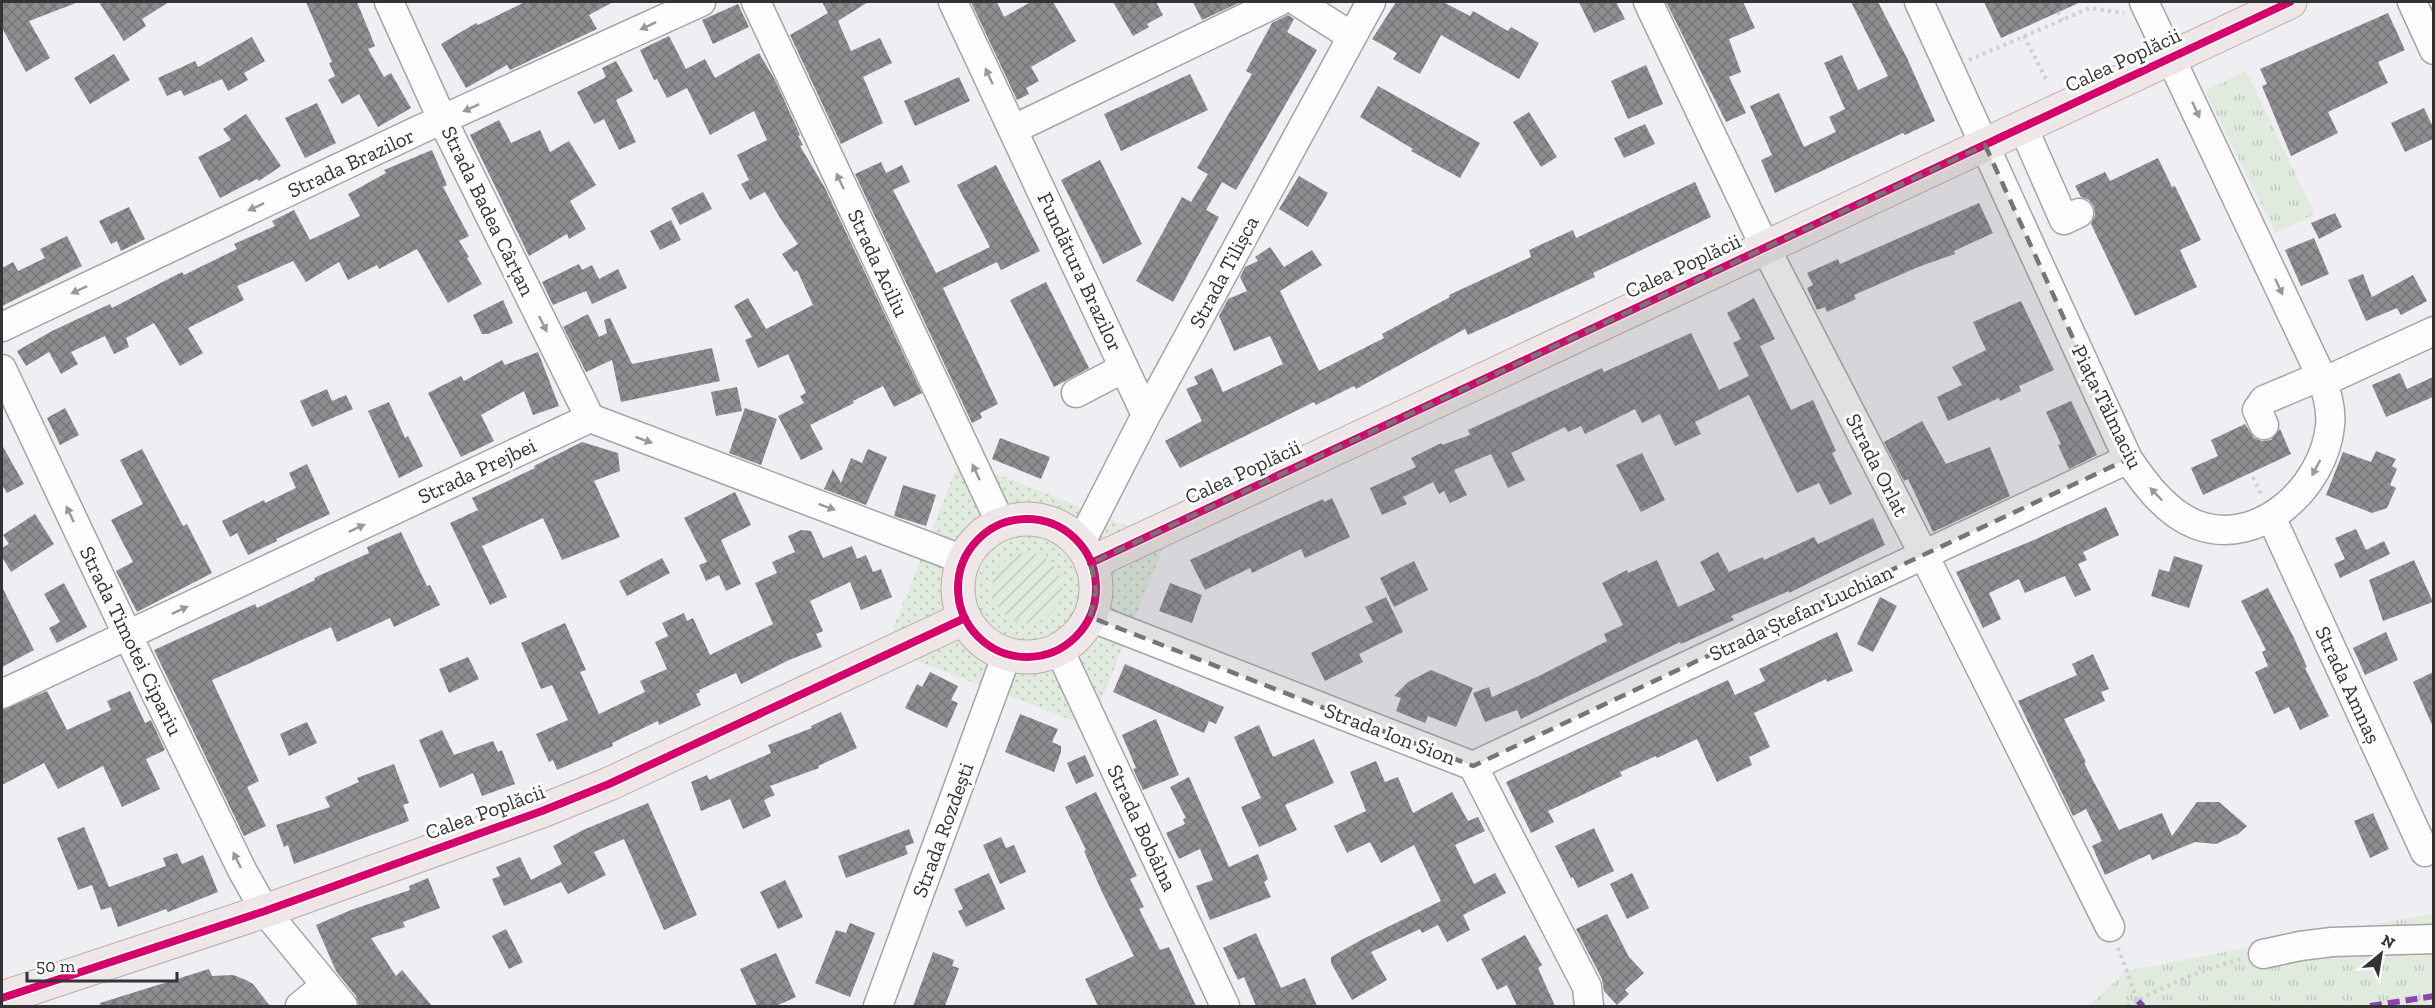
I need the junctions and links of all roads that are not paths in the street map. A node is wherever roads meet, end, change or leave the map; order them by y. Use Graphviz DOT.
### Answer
graph roads {
  1 [pos="389,2"];
  2 [pos="701,2"];
  3 [pos="756,2"];
  4 [pos="953,2"];
  5 [pos="1278,2"];
  6 [pos="1298,2"];
  7 [pos="1371,2"];
  8 [pos="1648,2"];
  9 [pos="1920,2"];
  10 [pos="2290,2"];
  11 [pos="2412,2"];
  12 [pos="2148,9"];
  13 [pos="1351,36"];
  14 [pos="2433,50"];
  15 [pos="2171,57"];
  16 [pos="443,121"];
  17 [pos="2023,127"];
  18 [pos="1014,129"];
  19 [pos="1984,145"];
  20 [pos="2079,213"];
  21 [pos="1765,247"];
  22 [pos="2,327"];
  23 [pos="2433,331"];
  24 [pos="1124,368"];
  25 [pos="2,369"];
  26 [pos="2322,379"];
  27 [pos="1076,393"];
  28 [pos="1146,415"];
  29 [pos="590,418"];
  30 [pos="2264,425"];
  31 [pos="2128,459"];
  32 [pos="2271,517"];
  33 [pos="1001,524"];
  34 [pos="1086,554"];
  35 [pos="1924,555"];
  36 [pos="964,560"];
  37 [pos="1090,617"];
  38 [pos="965,618"];
  39 [pos="128,636"];
  40 [pos="1059,649"];
  41 [pos="1007,654"];
  42 [pos="2,694"];
  43 [pos="1473,766"];
  44 [pos="2425,852"];
  45 [pos="265,911"];
  46 [pos="2110,927"];
  47 [pos="2433,939"];
  48 [pos="2263,954"];
  49 [pos="334,996"];
  50 [pos="2,998"];
  51 [pos="300,1006"];
  52 [pos="878,1006"];
  53 [pos="1225,1006"];
  54 [pos="1589,1006"];
  1 -- 16 [label="street, Strada Badea Cârțan"];
  2 -- 16 [label="street, Strada Brazilor, one-way"];
  33 -- 3 [label="street, Strada Aciliu, one-way"];
  18 -- 4 [label="street, Fundătura Brazilor, one-way"];
  5 -- 18 [label="street"];
  6 -- 13 [label="street"];
  7 -- 13 [label="street, Strada Tilișca"];
  8 -- 21 [label="street, Strada Orlat"];
  9 -- 19 [label="street, Piața Tălmaciu"];
  10 -- 15 [label="main road, Calea Poplăcii"];
  11 -- 14 [label="street"];
  12 -- 15 [label="street, Piața Tălmaciu"];
  13 -- 28 [label="street, Strada Tilișca"];
  15 -- 17 [label="main road, Calea Poplăcii"];
  15 -- 26 [label="street, Piața Tălmaciu, one-way"];
  16 -- 22 [label="street, Strada Brazilor, one-way"];
  16 -- 29 [label="street, Strada Badea Cârțan, one-way"];
  17 -- 19 [label="main road, Calea Poplăcii"];
  17 -- 20 [label="street"];
  18 -- 24 [label="street, Fundătura Brazilor"];
  19 -- 21 [label="main road, Calea Poplăcii"];
  19 -- 31 [label="street, Piața Tălmaciu"];
  21 -- 34 [label="main road, Calea Poplăcii"];
  21 -- 35 [label="street, Strada Orlat"];
  23 -- 26 [label="street"];
  24 -- 27 [label="street"];
  24 -- 28 [label="street, Fundătura Brazilor"];
  39 -- 25 [label="street, Strada Timotei Cipariu, one-way"];
  26 -- 30 [label="street"];
  26 -- 32 [label="street, Piața Tălmaciu, one-way"];
  28 -- 34 [label="street, Strada Tilișca"];
  29 -- 36 [label="street, one-way"];
  39 -- 29 [label="street, Strada Prejbei, one-way"];
  32 -- 31 [label="street, Piața Tălmaciu, one-way"];
  31 -- 35 [label="street, Strada Ștefan Luchian"];
  32 -- 44 [label="street, Strada Amnaș"];
  33 -- 34 [label="main road"];
  33 -- 36 [label="main road"];
  34 -- 37 [label="main road"];
  35 -- 43 [label="street, Strada Ștefan Luchian"];
  35 -- 46 [label="street, Strada Orlat"];
  36 -- 38 [label="main road"];
  37 -- 40 [label="main road"];
  37 -- 43 [label="street, Strada Ion Sion"];
  38 -- 41 [label="main road"];
  38 -- 45 [label="main road, Calea Poplăcii"];
  39 -- 42 [label="street, Strada Prejbei"];
  45 -- 39 [label="street, Strada Timotei Cipariu, one-way"];
  40 -- 41 [label="main road"];
  40 -- 53 [label="street, Strada Bobâlna"];
  41 -- 52 [label="street, Strada Rozdești"];
  43 -- 54 [label="street, Strada Ion Sion"];
  45 -- 49 [label="street, Strada Timotei Cipariu"];
  45 -- 50 [label="main road, Calea Poplăcii"];
  47 -- 48 [label="street"];
  49 -- 51 [label="street"];
}
